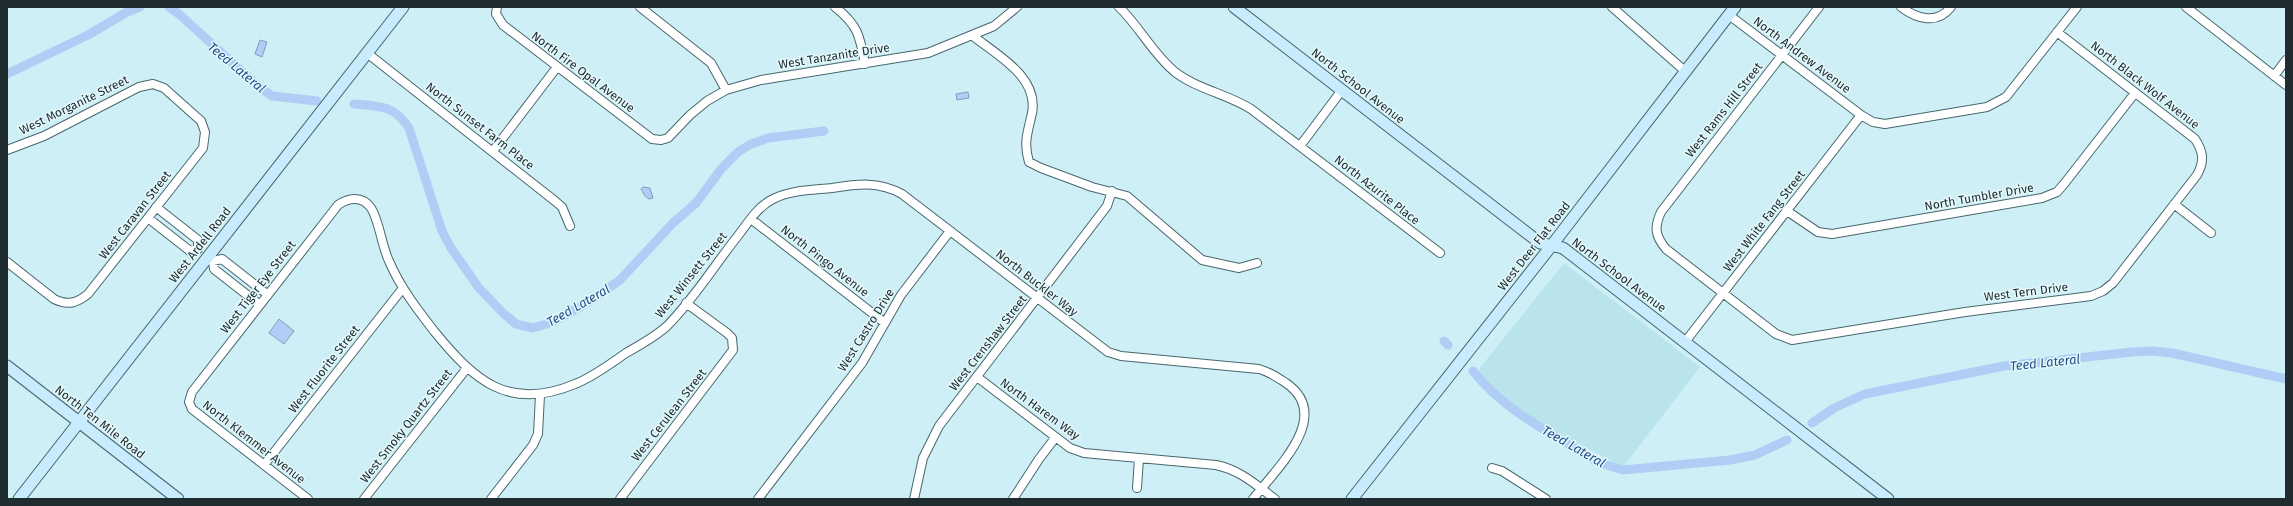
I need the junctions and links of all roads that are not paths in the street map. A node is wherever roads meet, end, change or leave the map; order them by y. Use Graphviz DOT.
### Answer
graph roads {
  1 [pos="402,7"];
  2 [pos="640,7"];
  3 [pos="835,7"];
  4 [pos="1016,7"];
  5 [pos="1119,7"];
  6 [pos="1234,7"];
  7 [pos="1612,7"];
  8 [pos="1819,7"];
  9 [pos="1902,7"];
  10 [pos="1951,7"];
  11 [pos="2077,7"];
  12 [pos="2190,8"];
  13 [pos="496,11"];
  14 [pos="1732,11"];
  15 [pos="2057,32"];
  16 [pos="973,36"];
  17 [pos="366,53"];
  18 [pos="1783,54"];
  19 [pos="2286,60"];
  20 [pos="865,64"];
  21 [pos="557,67"];
  22 [pos="1686,72"];
  23 [pos="2274,76"];
  24 [pos="2286,85"];
  25 [pos="726,90"];
  26 [pos="1342,90"];
  27 [pos="2135,93"];
  28 [pos="1861,115"];
  29 [pos="205,132"];
  30 [pos="661,140"];
  31 [pos="1300,146"];
  32 [pos="7,150"];
  33 [pos="493,151"];
  34 [pos="2202,165"];
  35 [pos="1112,191"];
  36 [pos="356,198"];
  37 [pos="2174,204"];
  38 [pos="156,208"];
  39 [pos="1787,211"];
  40 [pos="148,218"];
  41 [pos="751,219"];
  42 [pos="570,226"];
  43 [pos="950,231"];
  44 [pos="2211,233"];
  45 [pos="1552,245"];
  46 [pos="198,249"];
  47 [pos="1440,253"];
  48 [pos="210,259"];
  49 [pos="7,262"];
  50 [pos="1257,263"];
  51 [pos="403,288"];
  52 [pos="1723,293"];
  53 [pos="268,295"];
  54 [pos="1038,299"];
  55 [pos="686,303"];
  56 [pos="260,305"];
  57 [pos="885,323"];
  58 [pos="1685,342"];
  59 [pos="7,366"];
  60 [pos="467,368"];
  61 [pos="977,377"];
  62 [pos="540,395"];
  63 [pos="189,402"];
  64 [pos="78,422"];
  65 [pos="1055,438"];
  66 [pos="1139,458"];
  67 [pos="264,465"];
  68 [pos="1492,468"];
  69 [pos="1137,488"];
  70 [pos="1261,488"];
  71 [pos="19,499"];
  72 [pos="178,499"];
  73 [pos="308,499"];
  74 [pos="364,499"];
  75 [pos="491,499"];
  76 [pos="620,499"];
  77 [pos="758,499"];
  78 [pos="914,499"];
  79 [pos="1013,499"];
  80 [pos="1253,499"];
  81 [pos="1275,499"];
  82 [pos="1352,499"];
  83 [pos="1546,499"];
  84 [pos="1888,499"];
  1 -- 17 [label="street, West Ardell Road"];
  2 -- 25 [label="street"];
  3 -- 20 [label="street"];
  4 -- 16 [label="street, West Tanzanite Drive"];
  5 -- 31 [label="street, North Azurite Place"];
  6 -- 26 [label="street, North School Avenue"];
  7 -- 22 [label="street"];
  8 -- 18 [label="street, West Rams Hill Street"];
  9 -- 10 [label="street"];
  11 -- 15 [label="street, North Andrew Avenue"];
  12 -- 23 [label="street"];
  13 -- 21 [label="street, North Fire Opal Avenue"];
  14 -- 18 [label="street, North Andrew Avenue"];
  14 -- 22 [label="street, West Deer Flat Road"];
  15 -- 27 [label="street, North Black Wolf Avenue"];
  15 -- 28 [label="street, North Andrew Avenue"];
  16 -- 20 [label="street, West Tanzanite Drive"];
  16 -- 35 [label="street"];
  17 -- 33 [label="street, North Sunset Farm Place"];
  17 -- 48 [label="street, West Ardell Road"];
  18 -- 28 [label="street, North Andrew Avenue"];
  18 -- 52 [label="street, West Rams Hill Street"];
  19 -- 23 [label="street"];
  20 -- 25 [label="street, West Tanzanite Drive"];
  21 -- 30 [label="street, North Fire Opal Avenue"];
  21 -- 33 [label="street"];
  22 -- 45 [label="street, West Deer Flat Road"];
  23 -- 24 [label="street"];
  25 -- 30 [label="street, West Tanzanite Drive"];
  26 -- 31 [label="street"];
  26 -- 45 [label="street, North School Avenue"];
  27 -- 34 [label="street, North Black Wolf Avenue"];
  27 -- 39 [label="street, North Tumbler Drive"];
  28 -- 39 [label="street, West White Fang Street"];
  29 -- 32 [label="street, West Morganite Street"];
  29 -- 38 [label="street, West Caravan Street"];
  31 -- 47 [label="street, North Azurite Place"];
  33 -- 42 [label="street, North Sunset Farm Place"];
  34 -- 37 [label="street, West Tern Drive"];
  35 -- 50 [label="street"];
  35 -- 54 [label="street, West Crenshaw Street"];
  36 -- 51 [label="street, West Winsett Street"];
  36 -- 53 [label="street, West Tiger Eye Street"];
  37 -- 44 [label="street"];
  37 -- 52 [label="street, West Tern Drive"];
  38 -- 40 [label="street, West Caravan Street"];
  38 -- 46 [label="street"];
  39 -- 52 [label="street, West White Fang Street"];
  40 -- 46 [label="street"];
  40 -- 49 [label="street, West Caravan Street"];
  41 -- 43 [label="street, North Buckler Way"];
  41 -- 55 [label="street, West Winsett Street"];
  41 -- 57 [label="street, North Pingo Avenue"];
  43 -- 54 [label="street, North Buckler Way"];
  43 -- 57 [label="street, West Castro Drive"];
  45 -- 58 [label="street, North School Avenue"];
  45 -- 82 [label="street, West Deer Flat Road"];
  46 -- 48 [label="street"];
  48 -- 53 [label="street"];
  48 -- 56 [label="street"];
  48 -- 64 [label="street, West Ardell Road"];
  51 -- 60 [label="street, West Winsett Street"];
  51 -- 67 [label="street, West Fluorite Street"];
  52 -- 58 [label="street, West White Fang Street"];
  53 -- 56 [label="street, West Tiger Eye Street"];
  54 -- 61 [label="street, West Crenshaw Street"];
  54 -- 70 [label="street, North Buckler Way"];
  55 -- 62 [label="street, West Winsett Street"];
  55 -- 76 [label="street, West Cerulean Street"];
  56 -- 63 [label="street, West Tiger Eye Street"];
  57 -- 77 [label="street, West Castro Drive"];
  58 -- 84 [label="street, North School Avenue"];
  59 -- 64 [label="street, North Ten Mile Road"];
  60 -- 62 [label="street, West Winsett Street"];
  60 -- 74 [label="street, West Smoky Quartz Street"];
  61 -- 65 [label="street, North Harem Way"];
  61 -- 78 [label="street, West Crenshaw Street"];
  62 -- 75 [label="street"];
  63 -- 67 [label="street, North Klemmer Avenue"];
  64 -- 71 [label="street, West Ardell Road"];
  64 -- 72 [label="street, North Ten Mile Road"];
  65 -- 66 [label="street, North Harem Way"];
  65 -- 79 [label="street"];
  66 -- 69 [label="street"];
  66 -- 70 [label="street, North Harem Way"];
  67 -- 73 [label="street, North Klemmer Avenue"];
  68 -- 83 [label="street"];
  70 -- 80 [label="street"];
  70 -- 81 [label="street, North Harem Way"];
}
